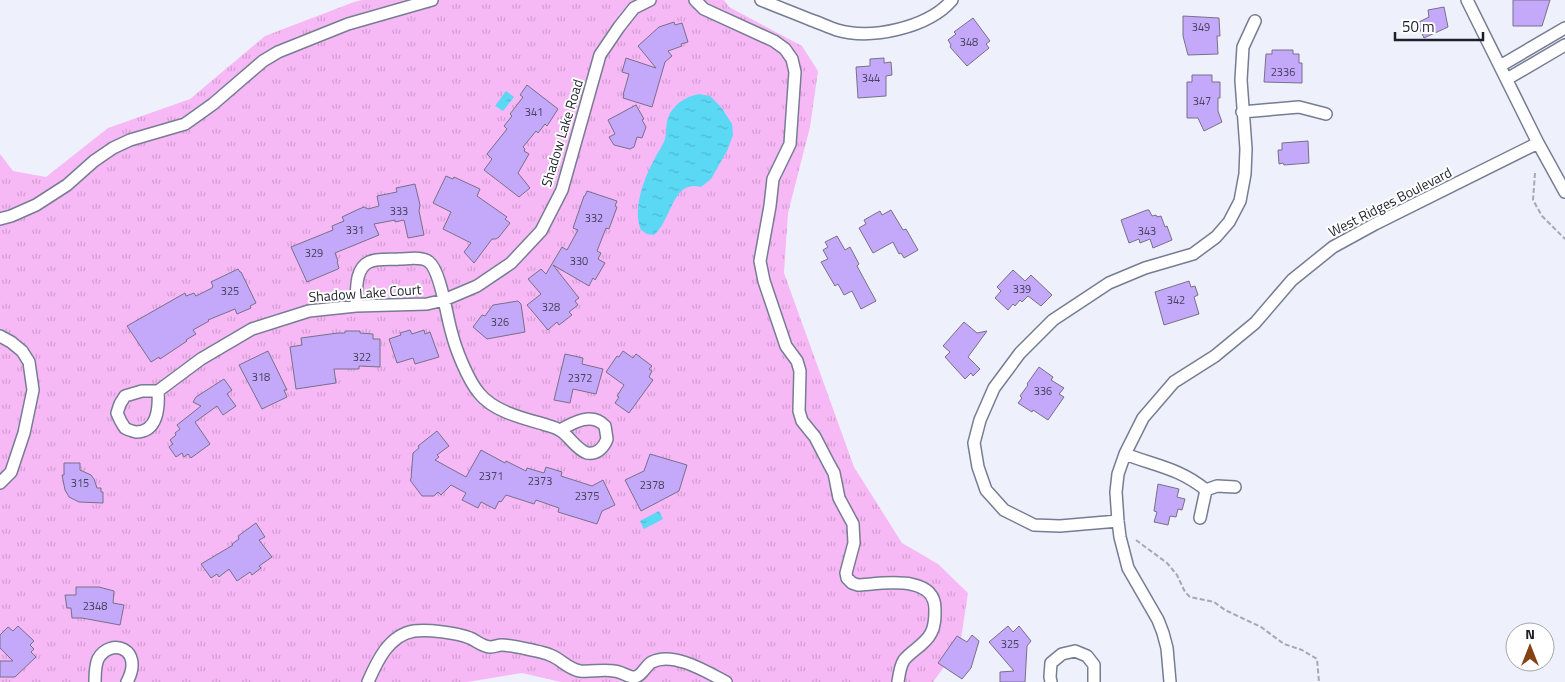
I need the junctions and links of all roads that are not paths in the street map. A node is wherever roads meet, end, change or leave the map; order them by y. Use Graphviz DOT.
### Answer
graph roads {
  1 [pos="432,0"];
  2 [pos="650,0"];
  3 [pos="695,0"];
  4 [pos="761,0"];
  5 [pos="952,0"];
  6 [pos="1467,0"];
  7 [pos="1255,21"];
  8 [pos="1565,28"];
  9 [pos="1565,45"];
  10 [pos="1500,66"];
  11 [pos="1507,79"];
  12 [pos="1242,112"];
  13 [pos="1326,114"];
  14 [pos="1538,143"];
  15 [pos="1565,192"];
  16 [pos="0,219"];
  17 [pos="444,300"];
  18 [pos="356,306"];
  19 [pos="0,336"];
  20 [pos="158,391"];
  21 [pos="560,430"];
  22 [pos="1125,454"];
  23 [pos="0,483"];
  24 [pos="1235,487"];
  25 [pos="1206,490"];
  26 [pos="1200,518"];
  27 [pos="1118,521"];
  28 [pos="95,682"];
  29 [pos="127,682"];
  30 [pos="368,682"];
  31 [pos="726,682"];
  32 [pos="898,682"];
  33 [pos="1051,682"];
  34 [pos="1094,682"];
  35 [pos="1170,682"];
  1 -- 16 [label="street"];
  2 -- 17 [label="street, Shadow Lake Road"];
  3 -- 32 [label="street"];
  4 -- 5 [label="street"];
  6 -- 10 [label="street"];
  7 -- 12 [label="street"];
  8 -- 10 [label="street"];
  9 -- 11 [label="street"];
  10 -- 11 [label="street"];
  11 -- 14 [label="street"];
  12 -- 13 [label="street"];
  12 -- 27 [label="street"];
  14 -- 15 [label="street"];
  14 -- 22 [label="street, West Ridges Boulevard"];
  17 -- 18 [label="street, Shadow Lake Court"];
  17 -- 18 [label="street"];
  17 -- 21 [label="street"];
  18 -- 20 [label="street, Shadow Lake Court"];
  19 -- 23 [label="street"];
  22 -- 25 [label="street"];
  22 -- 27 [label="street, West Ridges Boulevard"];
  24 -- 25 [label="street"];
  25 -- 26 [label="street"];
  27 -- 35 [label="street, West Ridges Boulevard"];
  28 -- 29 [label="street"];
  30 -- 31 [label="street"];
  33 -- 34 [label="street"];
}
